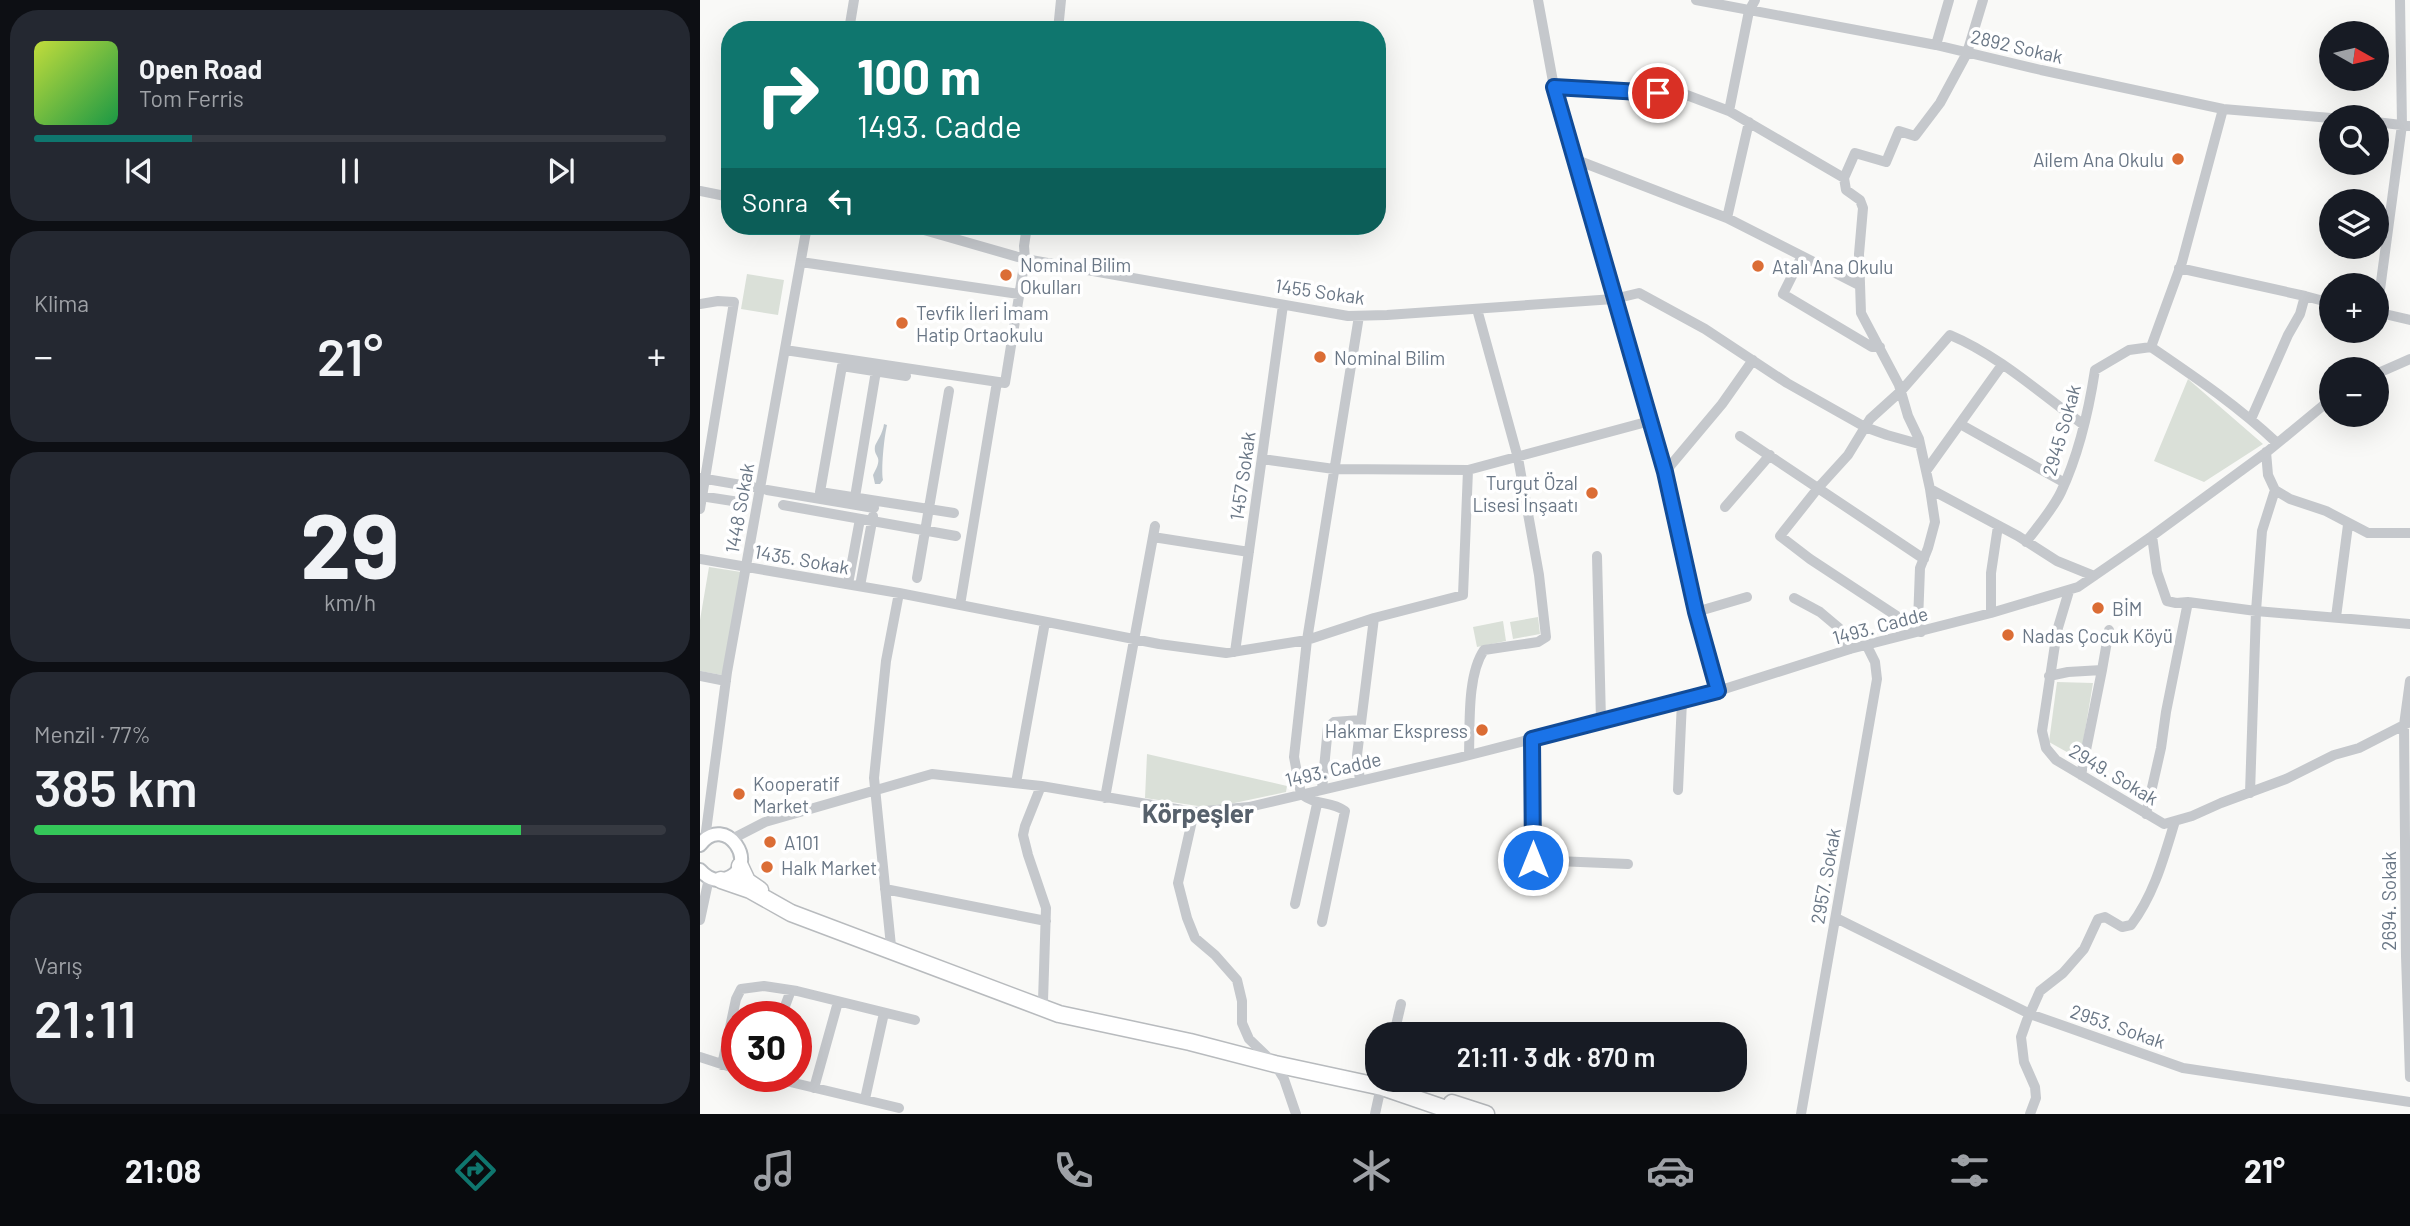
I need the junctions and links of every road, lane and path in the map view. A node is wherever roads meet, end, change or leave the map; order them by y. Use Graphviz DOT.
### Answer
graph roads {
  1 [pos="854,0"];
  2 [pos="1061,0"];
  3 [pos="1538,0"];
  4 [pos="1696,0"];
  5 [pos="1755,0"];
  6 [pos="1949,0"];
  7 [pos="1983,0"];
  8 [pos="2400,0"];
  9 [pos="1749,11"];
  10 [pos="850,21"];
  11 [pos="1059,21"];
  12 [pos="1936,45"];
  13 [pos="1967,53"];
  14 [pos="1554,87"];
  15 [pos="2223,109"];
  16 [pos="1729,111"];
  17 [pos="2319,117"];
  18 [pos="1749,122"];
  19 [pos="2406,125"];
  20 [pos="1574,159"];
  21 [pos="1844,178"];
  22 [pos="700,191"];
  23 [pos="721,195"];
  24 [pos="1727,218"];
  25 [pos="806,235"];
  26 [pos="937,235"];
  27 [pos="956,235"];
  28 [pos="1026,235"];
  29 [pos="955,239"];
  30 [pos="1802,256"];
  31 [pos="1025,259"];
  32 [pos="801,262"];
  33 [pos="2179,268"];
  34 [pos="2383,273"];
  35 [pos="1859,285"];
  36 [pos="1019,294"];
  37 [pos="2305,296"];
  38 [pos="1614,299"];
  39 [pos="2319,300"];
  40 [pos="700,304"];
  41 [pos="1283,305"];
  42 [pos="1477,309"];
  43 [pos="2389,315"];
  44 [pos="1359,316"];
  45 [pos="2410,320"];
  46 [pos="1880,347"];
  47 [pos="2151,347"];
  48 [pos="785,350"];
  49 [pos="2410,359"];
  50 [pos="1753,360"];
  51 [pos="2002,365"];
  52 [pos="2389,368"];
  53 [pos="876,371"];
  54 [pos="906,376"];
  55 [pos="1001,383"];
  56 [pos="949,391"];
  57 [pos="1900,391"];
  58 [pos="2319,410"];
  59 [pos="2251,419"];
  60 [pos="1650,421"];
  61 [pos="1960,424"];
  62 [pos="2084,425"];
  63 [pos="1865,427"];
  64 [pos="1740,436"];
  65 [pos="2277,443"];
  66 [pos="1919,444"];
  67 [pos="2266,452"];
  68 [pos="1770,455"];
  69 [pos="1518,458"];
  70 [pos="1262,459"];
  71 [pos="1334,469"];
  72 [pos="1468,470"];
  73 [pos="1926,471"];
  74 [pos="1665,472"];
  75 [pos="702,478"];
  76 [pos="2065,483"];
  77 [pos="750,487"];
  78 [pos="1818,488"];
  79 [pos="1930,489"];
  80 [pos="767,490"];
  81 [pos="2275,490"];
  82 [pos="701,496"];
  83 [pos="855,497"];
  84 [pos="739,502"];
  85 [pos="875,504"];
  86 [pos="783,505"];
  87 [pos="1725,507"];
  88 [pos="700,509"];
  89 [pos="928,509"];
  90 [pos="954,513"];
  91 [pos="860,519"];
  92 [pos="872,521"];
  93 [pos="2348,525"];
  94 [pos="1998,526"];
  95 [pos="925,531"];
  96 [pos="2410,533"];
  97 [pos="956,536"];
  98 [pos="2152,536"];
  99 [pos="2026,542"];
  100 [pos="1249,552"];
  101 [pos="1597,556"];
  102 [pos="700,559"];
  103 [pos="1924,559"];
  104 [pos="746,567"];
  105 [pos="2094,576"];
  106 [pos="917,578"];
  107 [pos="854,585"];
  108 [pos="2069,591"];
  109 [pos="898,593"];
  110 [pos="1747,597"];
  111 [pos="1794,598"];
  112 [pos="2188,602"];
  113 [pos="960,605"];
  114 [pos="2256,611"];
  115 [pos="1696,612"];
  116 [pos="1991,613"];
  117 [pos="2336,617"];
  118 [pos="1374,618"];
  119 [pos="1045,622"];
  120 [pos="2410,624"];
  121 [pos="2109,630"];
  122 [pos="1921,632"];
  123 [pos="1135,640"];
  124 [pos="1307,640"];
  125 [pos="1867,646"];
  126 [pos="1850,649"];
  127 [pos="1235,652"];
  128 [pos="2102,670"];
  129 [pos="700,676"];
  130 [pos="2049,676"];
  131 [pos="726,681"];
  132 [pos="2410,681"];
  133 [pos="1718,691"];
  134 [pos="1682,701"];
  135 [pos="1361,720"];
  136 [pos="1601,721"];
  137 [pos="2407,724"];
  138 [pos="1532,739"];
  139 [pos="1469,755"];
  140 [pos="2081,775"];
  141 [pos="1360,781"];
  142 [pos="1016,783"];
  143 [pos="1041,786"];
  144 [pos="1322,789"];
  145 [pos="1678,790"];
  146 [pos="876,791"];
  147 [pos="2250,793"];
  148 [pos="1301,794"];
  149 [pos="1105,798"];
  150 [pos="1317,804"];
  151 [pos="1194,812"];
  152 [pos="2146,814"];
  153 [pos="2175,821"];
  154 [pos="732,839"];
  155 [pos="704,841"];
  156 [pos="2407,861"];
  157 [pos="1629,864"];
  158 [pos="740,866"];
  159 [pos="710,876"];
  160 [pos="886,889"];
  161 [pos="1295,904"];
  162 [pos="1836,918"];
  163 [pos="700,920"];
  164 [pos="1046,921"];
  165 [pos="1322,922"];
  166 [pos="2408,926"];
  167 [pos="891,946"];
  168 [pos="790,990"];
  169 [pos="736,1001"];
  170 [pos="786,1001"];
  171 [pos="1043,1001"];
  172 [pos="838,1002"];
  173 [pos="1401,1004"];
  174 [pos="884,1013"];
  175 [pos="2030,1014"];
  176 [pos="915,1020"];
  177 [pos="1397,1022"];
  178 [pos="700,1057"];
  179 [pos="1271,1059"];
  180 [pos="721,1065"];
  181 [pos="2410,1077"];
  182 [pos="1365,1078"];
  183 [pos="814,1088"];
  184 [pos="1379,1092"];
  185 [pos="1408,1092"];
  186 [pos="1416,1092"];
  187 [pos="865,1099"];
  188 [pos="2410,1102"];
  189 [pos="899,1108"];
  190 [pos="882,1109"];
  191 [pos="1296,1114"];
  192 [pos="1375,1114"];
  193 [pos="1461,1114"];
  194 [pos="1486,1114"];
  195 [pos="1801,1114"];
  196 [pos="2030,1114"];
  1 -- 10 [label="street"];
  2 -- 11 [label="street"];
  3 -- 14 [label="street"];
  4 -- 9 [label="street, 2892 Sokak"];
  5 -- 9 [label="street"];
  6 -- 12 [label="street"];
  7 -- 13 [label="street"];
  8 -- 19 [label="street"];
  9 -- 12 [label="street, 2892 Sokak"];
  9 -- 16 [label="street"];
  12 -- 13 [label="street, 2892 Sokak"];
  13 -- 15 [label="street, 2892 Sokak"];
  13 -- 21 [label="street"];
  14 -- 16 [label="street"];
  14 -- 20 [label="street"];
  15 -- 17 [label="street, 2892 Sokak"];
  15 -- 33 [label="street"];
  16 -- 18 [label="street"];
  18 -- 21 [label="street"];
  18 -- 24 [label="street"];
  19 -- 34 [label="street"];
  20 -- 24 [label="street"];
  20 -- 38 [label="street"];
  21 -- 35 [label="street"];
  22 -- 23 [label="street"];
  24 -- 30 [label="street"];
  25 -- 32 [label="street, 1448 Sokak"];
  26 -- 29 [label="street, 1455 Sokak"];
  27 -- 29 [label="street"];
  28 -- 31 [label="street"];
  29 -- 31 [label="street, 1455 Sokak"];
  30 -- 35 [label="street"];
  30 -- 46 [label="street"];
  31 -- 36 [label="street"];
  31 -- 41 [label="street, 1455 Sokak"];
  32 -- 36 [label="street"];
  32 -- 48 [label="street, 1448 Sokak"];
  33 -- 37 [label="street"];
  33 -- 47 [label="street"];
  35 -- 46 [label="street"];
  36 -- 55 [label="street"];
  37 -- 39 [label="street"];
  37 -- 59 [label="street"];
  38 -- 42 [label="street, 1455 Sokak"];
  38 -- 50 [label="street, 1455 Sokak"];
  38 -- 60 [label="street"];
  40 -- 75 [label="street"];
  41 -- 44 [label="street, 1455 Sokak"];
  41 -- 70 [label="street, 1457 Sokak"];
  42 -- 44 [label="street, 1455 Sokak"];
  42 -- 69 [label="street"];
  43 -- 45 [label="street"];
  44 -- 71 [label="street"];
  46 -- 57 [label="street"];
  47 -- 59 [label="street"];
  47 -- 62 [label="street, 2945 Sokak"];
  48 -- 55 [label="street"];
  48 -- 104 [label="street, 1448 Sokak"];
  49 -- 52 [label="street"];
  50 -- 63 [label="street, 1455 Sokak"];
  50 -- 74 [label="street"];
  51 -- 57 [label="street"];
  51 -- 61 [label="street"];
  51 -- 62 [label="street"];
  53 -- 54 [label="street"];
  53 -- 83 [label="street"];
  53 -- 83 [label="street"];
  55 -- 113 [label="street"];
  56 -- 89 [label="street"];
  57 -- 63 [label="street"];
  57 -- 66 [label="street"];
  58 -- 65 [label="street, 1493. Cadde"];
  59 -- 65 [label="street"];
  60 -- 69 [label="street"];
  60 -- 74 [label="street"];
  61 -- 73 [label="street"];
  61 -- 76 [label="street"];
  62 -- 76 [label="street, 2945 Sokak"];
  63 -- 66 [label="street, 1455 Sokak"];
  63 -- 78 [label="street"];
  64 -- 68 [label="street"];
  65 -- 67 [label="street, 1493. Cadde"];
  66 -- 73 [label="street"];
  67 -- 81 [label="street"];
  67 -- 98 [label="street, 1493. Cadde"];
  68 -- 78 [label="street"];
  68 -- 87 [label="street"];
  69 -- 72 [label="street"];
  69 -- 139 [label="street"];
  70 -- 71 [label="street"];
  70 -- 100 [label="street, 1457 Sokak"];
  71 -- 72 [label="street"];
  71 -- 124 [label="street"];
  72 -- 118 [label="street, 1435. Sokak"];
  73 -- 79 [label="street"];
  74 -- 115 [label="street"];
  75 -- 77 [label="street"];
  75 -- 82 [label="street"];
  76 -- 99 [label="street, 2945 Sokak"];
  78 -- 103 [label="street"];
  78 -- 122 [label="street"];
  79 -- 94 [label="street"];
  79 -- 103 [label="street"];
  80 -- 85 [label="street"];
  81 -- 93 [label="street"];
  81 -- 114 [label="street"];
  82 -- 84 [label="street"];
  82 -- 88 [label="street"];
  83 -- 85 [label="street"];
  85 -- 89 [label="street"];
  85 -- 92 [label="street"];
  86 -- 91 [label="street"];
  89 -- 90 [label="street"];
  89 -- 95 [label="street"];
  91 -- 92 [label="street"];
  91 -- 107 [label="street"];
  92 -- 95 [label="street"];
  92 -- 107 [label="street"];
  93 -- 96 [label="street"];
  93 -- 117 [label="street"];
  94 -- 99 [label="street"];
  94 -- 116 [label="street"];
  95 -- 97 [label="street"];
  95 -- 106 [label="street"];
  98 -- 105 [label="street, 1493. Cadde"];
  98 -- 112 [label="street"];
  99 -- 105 [label="street"];
  100 -- 123 [label="street"];
  100 -- 127 [label="street, 1457 Sokak"];
  101 -- 136 [label="street"];
  102 -- 104 [label="street, 1435. Sokak"];
  103 -- 122 [label="street"];
  104 -- 107 [label="street, 1435. Sokak"];
  104 -- 131 [label="street, 1448 Sokak"];
  105 -- 108 [label="street, 1493. Cadde"];
  107 -- 109 [label="street, 1435. Sokak"];
  108 -- 116 [label="street, 1493. Cadde"];
  108 -- 130 [label="street, 2949. Sokak"];
  109 -- 113 [label="street, 1435. Sokak"];
  109 -- 146 [label="street"];
  110 -- 115 [label="street"];
  111 -- 126 [label="street"];
  112 -- 114 [label="street"];
  112 -- 152 [label="street"];
  113 -- 119 [label="street, 1435. Sokak"];
  114 -- 117 [label="street"];
  114 -- 147 [label="street"];
  115 -- 133 [label="street"];
  116 -- 122 [label="street, 1493. Cadde"];
  117 -- 120 [label="street"];
  118 -- 124 [label="street, 1435. Sokak"];
  118 -- 135 [label="street"];
  119 -- 123 [label="street, 1435. Sokak"];
  119 -- 142 [label="street"];
  121 -- 128 [label="street"];
  122 -- 125 [label="street, 1493. Cadde"];
  123 -- 127 [label="street, 1435. Sokak"];
  123 -- 149 [label="street"];
  124 -- 127 [label="street, 1435. Sokak"];
  124 -- 148 [label="street"];
  125 -- 126 [label="street, 1493. Cadde"];
  125 -- 162 [label="street, 2957. Sokak"];
  126 -- 133 [label="street, 1493. Cadde"];
  128 -- 130 [label="street"];
  128 -- 140 [label="street"];
  129 -- 131 [label="street"];
  130 -- 140 [label="street, 2949. Sokak"];
  131 -- 155 [label="street, 1448 Sokak"];
  132 -- 137 [label="street, 2694. Sokak"];
  133 -- 134 [label="street, 1493. Cadde"];
  134 -- 136 [label="street, 1493. Cadde"];
  134 -- 145 [label="street"];
  135 -- 141 [label="street"];
  135 -- 144 [label="street"];
  136 -- 138 [label="street, 1493. Cadde"];
  137 -- 147 [label="street, 2949. Sokak"];
  137 -- 156 [label="street, 2694. Sokak"];
  138 -- 139 [label="street, 1493. Cadde"];
  138 -- 157 [label="street"];
  139 -- 141 [label="street, 1493. Cadde"];
  140 -- 152 [label="street, 2949. Sokak"];
  141 -- 144 [label="street, 1493. Cadde"];
  142 -- 143 [label="street, 1493. Cadde"];
  142 -- 146 [label="street, 1493. Cadde"];
  143 -- 149 [label="street, 1493. Cadde"];
  143 -- 164 [label="street"];
  144 -- 148 [label="street, 1493. Cadde"];
  146 -- 154 [label="street, 1493. Cadde"];
  146 -- 160 [label="street"];
  147 -- 153 [label="street, 2949. Sokak"];
  148 -- 150 [label="street"];
  148 -- 151 [label="street, 1493. Cadde"];
  149 -- 151 [label="street, 1493. Cadde"];
  150 -- 161 [label="street"];
  150 -- 165 [label="street"];
  151 -- 179 [label="street"];
  152 -- 153 [label="street, 2949. Sokak"];
  153 -- 175 [label="street"];
  154 -- 155 [label="main road"];
  154 -- 158 [label="main road"];
  156 -- 166 [label="street, 2694. Sokak"];
  158 -- 159 [label="main road"];
  158 -- 167 [label="highway"];
  159 -- 163 [label="street"];
  159 -- 179 [label="highway"];
  160 -- 164 [label="street"];
  160 -- 167 [label="street"];
  162 -- 175 [label="street, 2953. Sokak"];
  162 -- 195 [label="street, 2957. Sokak"];
  164 -- 171 [label="street"];
  166 -- 181 [label="street, 2694. Sokak"];
  167 -- 171 [label="highway"];
  168 -- 169 [label="street"];
  168 -- 170 [label="street"];
  168 -- 172 [label="street"];
  171 -- 179 [label="highway"];
  172 -- 174 [label="street"];
  172 -- 183 [label="street"];
  173 -- 177 [label="street"];
  174 -- 176 [label="street"];
  174 -- 187 [label="street"];
  175 -- 188 [label="street, 2953. Sokak"];
  175 -- 196 [label="street"];
  178 -- 180 [label="street"];
  179 -- 182 [label="highway"];
  179 -- 191 [label="street"];
  183 -- 187 [label="street"];
  184 -- 192 [label="street"];
  185 -- 193 [label="highway"];
  186 -- 194 [label="highway"];
  187 -- 190 [label="street"];
  189 -- 190 [label="street"];
}
